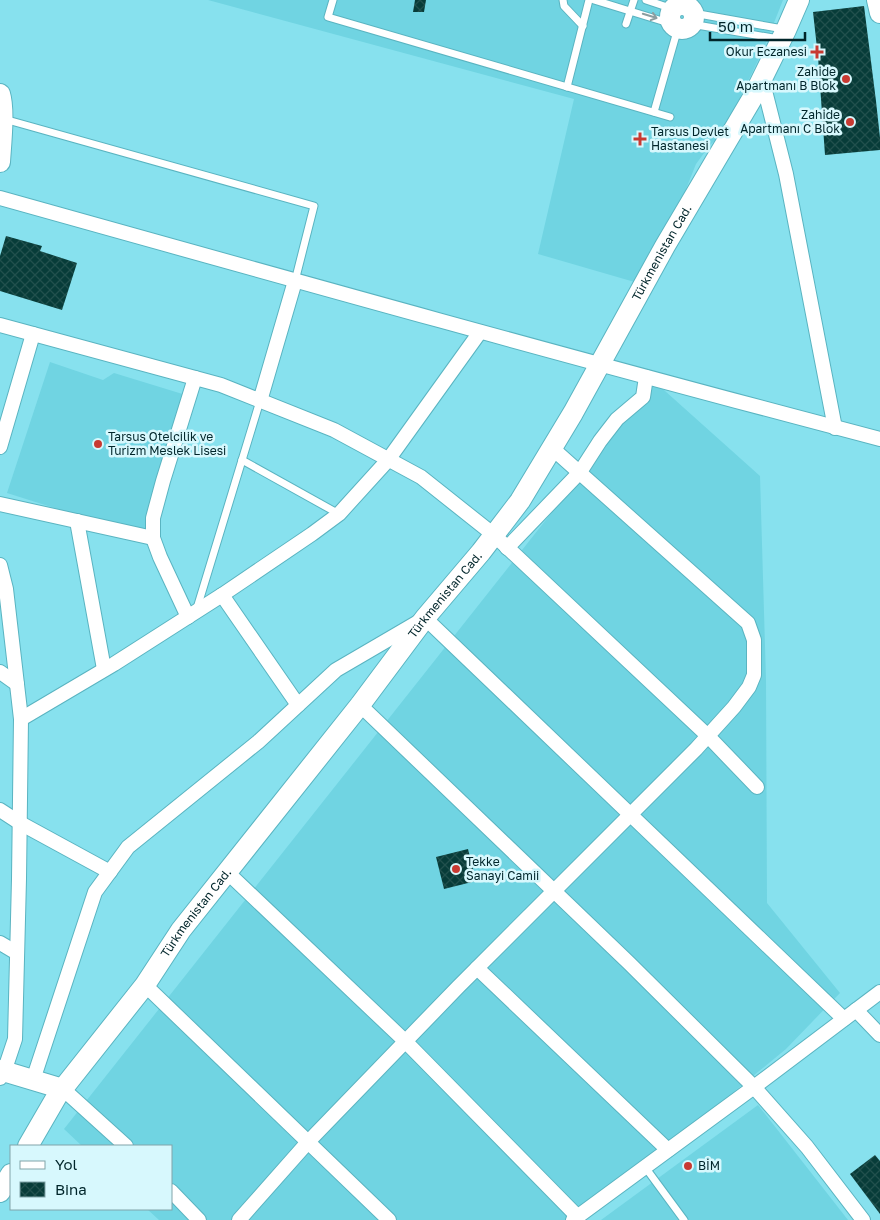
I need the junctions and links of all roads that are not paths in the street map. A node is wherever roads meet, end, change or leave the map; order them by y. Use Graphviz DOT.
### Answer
graph roads {
  1 [pos="333,0"];
  2 [pos="563,0"];
  3 [pos="589,0"];
  4 [pos="594,0"];
  5 [pos="634,0"];
  6 [pos="646,0"];
  7 [pos="799,0"];
  8 [pos="877,0"];
  9 [pos="630,10"];
  10 [pos="880,13"];
  11 [pos="682,15"];
  12 [pos="626,24"];
  13 [pos="583,26"];
  14 [pos="784,34"];
  15 [pos="762,79"];
  16 [pos="567,87"];
  17 [pos="0,94"];
  18 [pos="654,112"];
  19 [pos="670,117"];
  20 [pos="2,118"];
  21 [pos="0,162"];
  22 [pos="0,198"];
  23 [pos="295,281"];
  24 [pos="0,325"];
  25 [pos="480,332"];
  26 [pos="33,334"];
  27 [pos="600,365"];
  28 [pos="646,377"];
  29 [pos="195,378"];
  30 [pos="260,401"];
  31 [pos="836,428"];
  32 [pos="880,439"];
  33 [pos="0,447"];
  34 [pos="552,448"];
  35 [pos="242,460"];
  36 [pos="388,460"];
  37 [pos="580,472"];
  38 [pos="0,504"];
  39 [pos="339,514"];
  40 [pos="77,521"];
  41 [pos="153,538"];
  42 [pos="501,542"];
  43 [pos="0,565"];
  44 [pos="222,595"];
  45 [pos="192,614"];
  46 [pos="425,618"];
  47 [pos="104,669"];
  48 [pos="0,672"];
  49 [pos="17,684"];
  50 [pos="298,705"];
  51 [pos="360,705"];
  52 [pos="22,719"];
  53 [pos="708,736"];
  54 [pos="757,787"];
  55 [pos="0,810"];
  56 [pos="631,814"];
  57 [pos="20,823"];
  58 [pos="110,872"];
  59 [pos="227,872"];
  60 [pos="554,891"];
  61 [pos="0,943"];
  62 [pos="18,952"];
  63 [pos="477,968"];
  64 [pos="145,985"];
  65 [pos="880,992"];
  66 [pos="856,1010"];
  67 [pos="844,1019"];
  68 [pos="880,1035"];
  69 [pos="405,1041"];
  70 [pos="1,1073"];
  71 [pos="33,1080"];
  72 [pos="754,1087"];
  73 [pos="63,1089"];
  74 [pos="308,1142"];
  75 [pos="29,1145"];
  76 [pos="125,1145"];
  77 [pos="668,1150"];
  78 [pos="645,1168"];
  79 [pos="10,1176"];
  80 [pos="0,1192"];
  81 [pos="172,1192"];
  82 [pos="575,1218"];
  83 [pos="199,1220"];
  84 [pos="239,1220"];
  85 [pos="389,1220"];
  86 [pos="684,1220"];
  87 [pos="863,1220"];
  1 -- 16 [label="lane"];
  2 -- 13 [label="lane"];
  3 -- 13 [label="lane"];
  4 -- 9 [label="lane"];
  5 -- 9 [label="lane"];
  6 -- 11 [label="lane"];
  7 -- 14 [label="street, Türkmenistan Cad."];
  8 -- 10 [label="street"];
  9 -- 11 [label="lane, one-way"];
  9 -- 12 [label="lane"];
  11 -- 14 [label="lane"];
  11 -- 14 [label="lane"];
  11 -- 18 [label="lane"];
  13 -- 16 [label="lane"];
  14 -- 15 [label="street, Türkmenistan Cad."];
  15 -- 27 [label="street, Türkmenistan Cad."];
  15 -- 31 [label="street"];
  16 -- 18 [label="lane"];
  17 -- 20 [label="street"];
  18 -- 19 [label="lane"];
  20 -- 21 [label="street"];
  20 -- 23 [label="lane"];
  22 -- 23 [label="street"];
  23 -- 25 [label="street"];
  23 -- 30 [label="street"];
  24 -- 26 [label="street"];
  25 -- 27 [label="street"];
  25 -- 36 [label="street"];
  26 -- 29 [label="street"];
  26 -- 33 [label="street"];
  27 -- 28 [label="street"];
  27 -- 34 [label="street, Türkmenistan Cad."];
  28 -- 31 [label="street"];
  28 -- 37 [label="street"];
  29 -- 30 [label="street"];
  29 -- 41 [label="street"];
  30 -- 35 [label="lane"];
  30 -- 36 [label="street"];
  31 -- 32 [label="street"];
  34 -- 37 [label="street"];
  34 -- 42 [label="street, Türkmenistan Cad."];
  35 -- 39 [label="lane"];
  35 -- 45 [label="lane"];
  36 -- 39 [label="street"];
  36 -- 42 [label="street"];
  37 -- 42 [label="street"];
  37 -- 53 [label="street"];
  38 -- 40 [label="street"];
  39 -- 44 [label="street"];
  40 -- 41 [label="street"];
  40 -- 47 [label="street"];
  41 -- 45 [label="street"];
  42 -- 46 [label="street, Türkmenistan Cad."];
  42 -- 53 [label="street"];
  43 -- 49 [label="street"];
  44 -- 45 [label="street"];
  44 -- 50 [label="street"];
  45 -- 47 [label="street"];
  46 -- 50 [label="street"];
  46 -- 51 [label="street, Türkmenistan Cad."];
  46 -- 56 [label="street"];
  47 -- 52 [label="street"];
  48 -- 49 [label="street"];
  49 -- 52 [label="street"];
  50 -- 58 [label="street"];
  51 -- 59 [label="street, Türkmenistan Cad."];
  51 -- 60 [label="street"];
  52 -- 57 [label="street"];
  53 -- 54 [label="street"];
  53 -- 56 [label="street"];
  55 -- 57 [label="street"];
  56 -- 60 [label="street"];
  56 -- 67 [label="street"];
  57 -- 58 [label="street"];
  57 -- 62 [label="street"];
  58 -- 71 [label="street"];
  59 -- 64 [label="street, Türkmenistan Cad."];
  59 -- 69 [label="street"];
  60 -- 63 [label="street"];
  60 -- 72 [label="street"];
  61 -- 62 [label="street"];
  62 -- 70 [label="street"];
  63 -- 69 [label="street"];
  63 -- 77 [label="street"];
  64 -- 73 [label="street, Türkmenistan Cad."];
  64 -- 74 [label="street"];
  65 -- 66 [label="street"];
  66 -- 67 [label="street"];
  66 -- 68 [label="street"];
  67 -- 72 [label="street"];
  69 -- 74 [label="street"];
  69 -- 82 [label="street"];
  70 -- 71 [label="street"];
  71 -- 73 [label="street"];
  72 -- 77 [label="street"];
  72 -- 87 [label="street"];
  73 -- 75 [label="street, Türkmenistan Cad."];
  73 -- 76 [label="street"];
  74 -- 84 [label="street"];
  74 -- 85 [label="street"];
  77 -- 78 [label="street"];
  78 -- 82 [label="street"];
  78 -- 86 [label="lane"];
  79 -- 80 [label="street"];
  81 -- 83 [label="street"];
}
